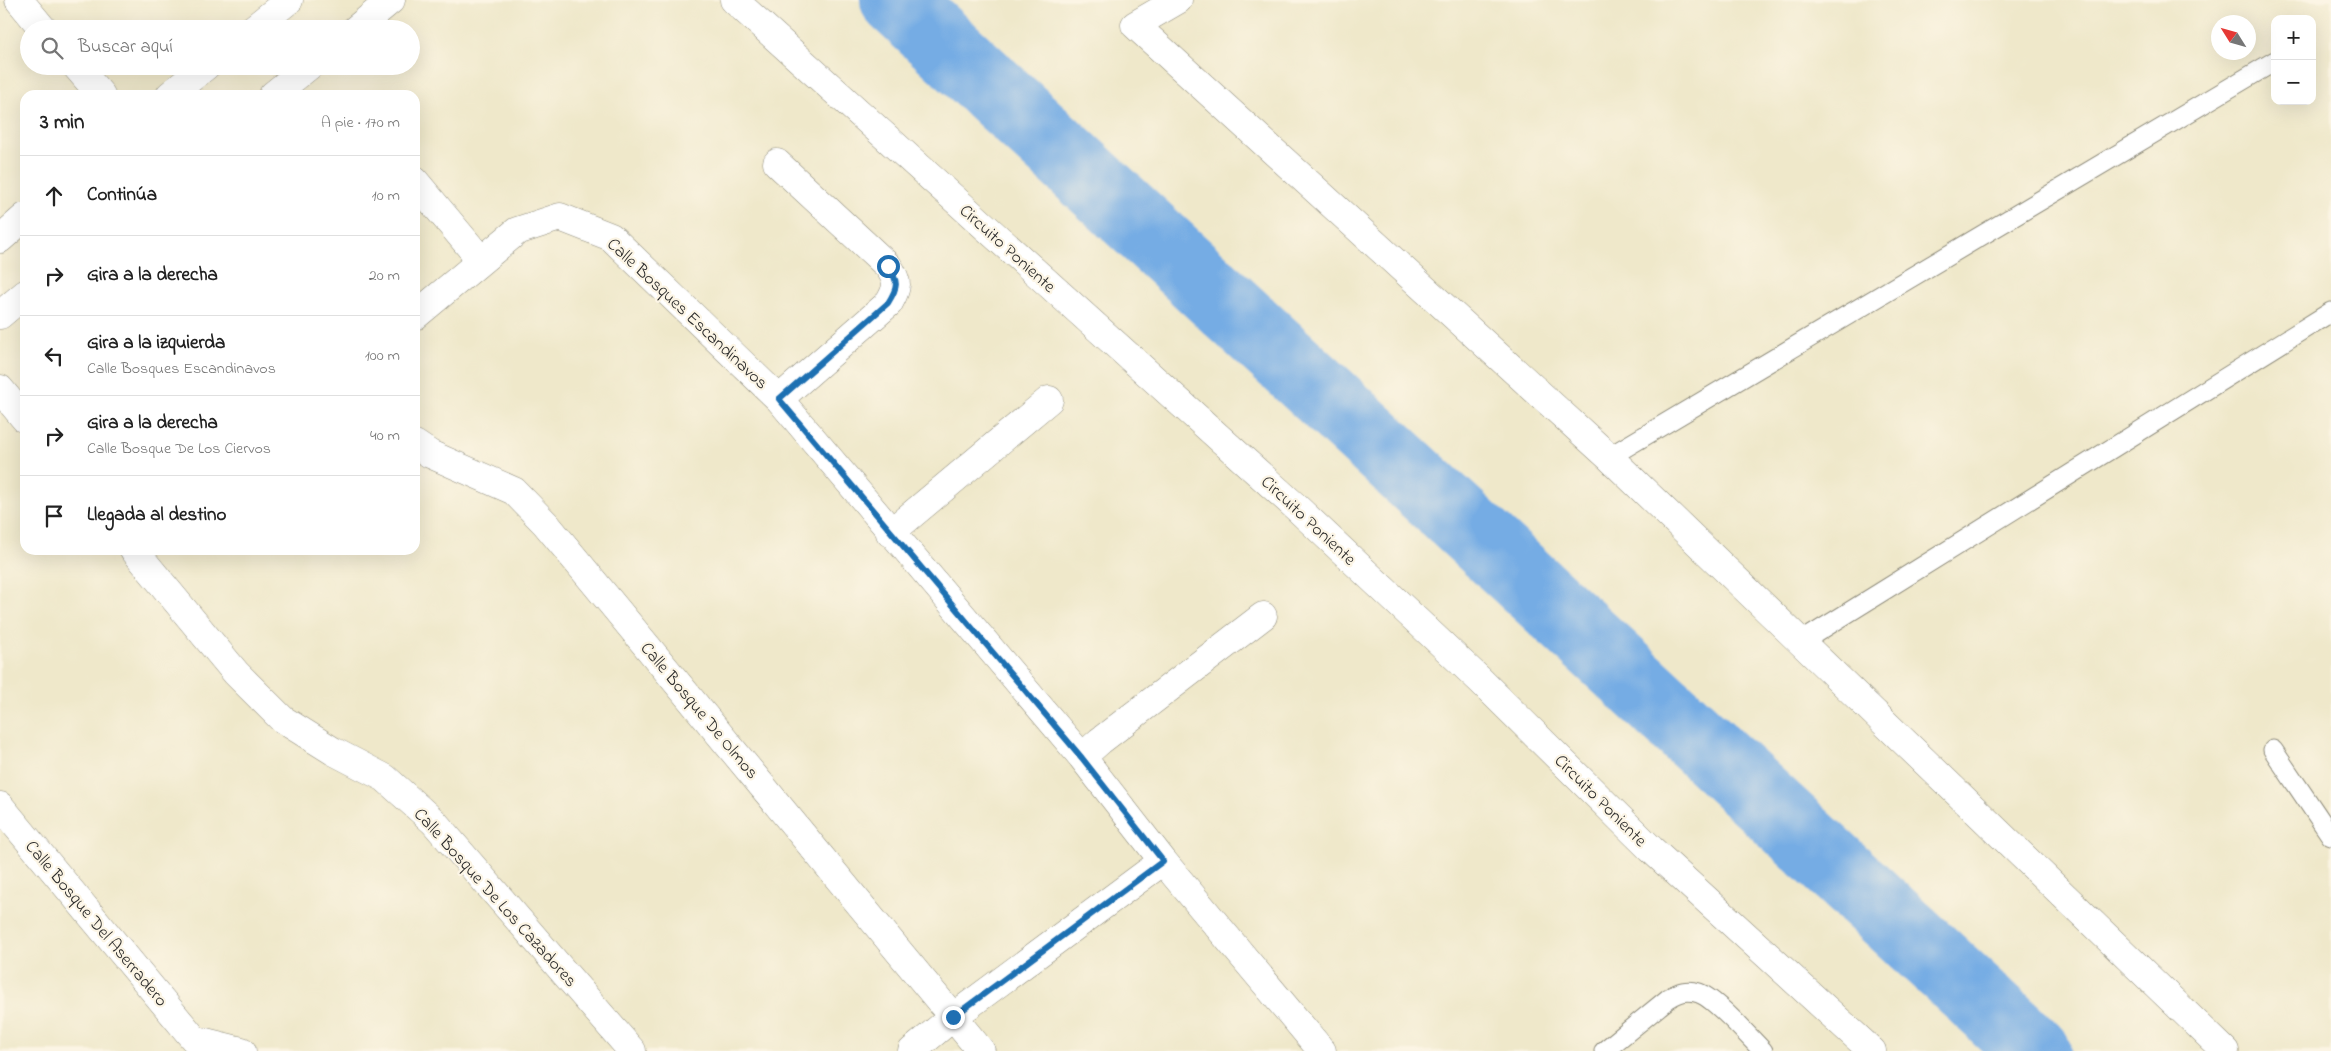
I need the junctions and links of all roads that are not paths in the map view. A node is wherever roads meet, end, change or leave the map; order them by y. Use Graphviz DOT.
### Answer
graph roads {
  1 [pos="18,0"];
  2 [pos="289,0"];
  3 [pos="392,0"];
  4 [pos="734,0"];
  5 [pos="1178,0"];
  6 [pos="35,20"];
  7 [pos="264,20"];
  8 [pos="367,20"];
  9 [pos="2271,63"];
  10 [pos="84,75"];
  11 [pos="195,75"];
  12 [pos="298,75"];
  13 [pos="97,90"];
  14 [pos="176,90"];
  15 [pos="279,90"];
  16 [pos="777,163"];
  17 [pos="420,186"];
  18 [pos="20,221"];
  19 [pos="0,239"];
  20 [pos="481,260"];
  21 [pos="20,298"];
  22 [pos="420,312"];
  23 [pos="2331,312"];
  24 [pos="0,314"];
  25 [pos="0,389"];
  26 [pos="779,399"];
  27 [pos="1049,400"];
  28 [pos="20,413"];
  29 [pos="420,447"];
  30 [pos="1609,457"];
  31 [pos="890,532"];
  32 [pos="138,555"];
  33 [pos="1262,616"];
  34 [pos="1801,642"];
  35 [pos="2273,750"];
  36 [pos="1082,758"];
  37 [pos="0,806"];
  38 [pos="2331,836"];
  39 [pos="1163,861"];
  40 [pos="953,1017"];
  41 [pos="193,1045"];
  42 [pos="242,1051"];
  43 [pos="632,1051"];
  44 [pos="912,1051"];
  45 [pos="981,1051"];
  46 [pos="1322,1051"];
  47 [pos="1604,1051"];
  48 [pos="1763,1051"];
  49 [pos="1872,1051"];
  50 [pos="2225,1051"];
  1 -- 6 [label="street"];
  2 -- 7 [label="street"];
  3 -- 8 [label="street"];
  4 -- 49 [label="street, Circuito Poniente"];
  5 -- 30 [label="street"];
  9 -- 30 [label="lane"];
  10 -- 13 [label="street"];
  11 -- 14 [label="street"];
  12 -- 15 [label="street"];
  16 -- 26 [label="street"];
  17 -- 20 [label="street"];
  18 -- 19 [label="street"];
  20 -- 22 [label="street"];
  20 -- 26 [label="street, Calle Bosques Escandinavos"];
  21 -- 24 [label="street"];
  23 -- 34 [label="lane"];
  25 -- 28 [label="street"];
  26 -- 31 [label="street, Calle Bosques Escandinavos"];
  27 -- 31 [label="street"];
  29 -- 40 [label="street, Calle Bosque De Olmos"];
  30 -- 34 [label="street"];
  31 -- 36 [label="street, Calle Bosques Escandinavos"];
  32 -- 43 [label="street, Calle Bosque De Los Cazadores"];
  33 -- 36 [label="street"];
  34 -- 50 [label="street"];
  35 -- 38 [label="lane"];
  36 -- 39 [label="street, Calle Bosques Escandinavos"];
  37 -- 41 [label="street, Calle Bosque Del Aserradero"];
  39 -- 40 [label="street"];
  39 -- 46 [label="street, Calle Bosques Escandinavos"];
  40 -- 44 [label="street"];
  40 -- 45 [label="street, Calle Bosque De Olmos"];
  41 -- 42 [label="street, Calle Bosque Del Aserradero"];
  47 -- 48 [label="lane"];
}
